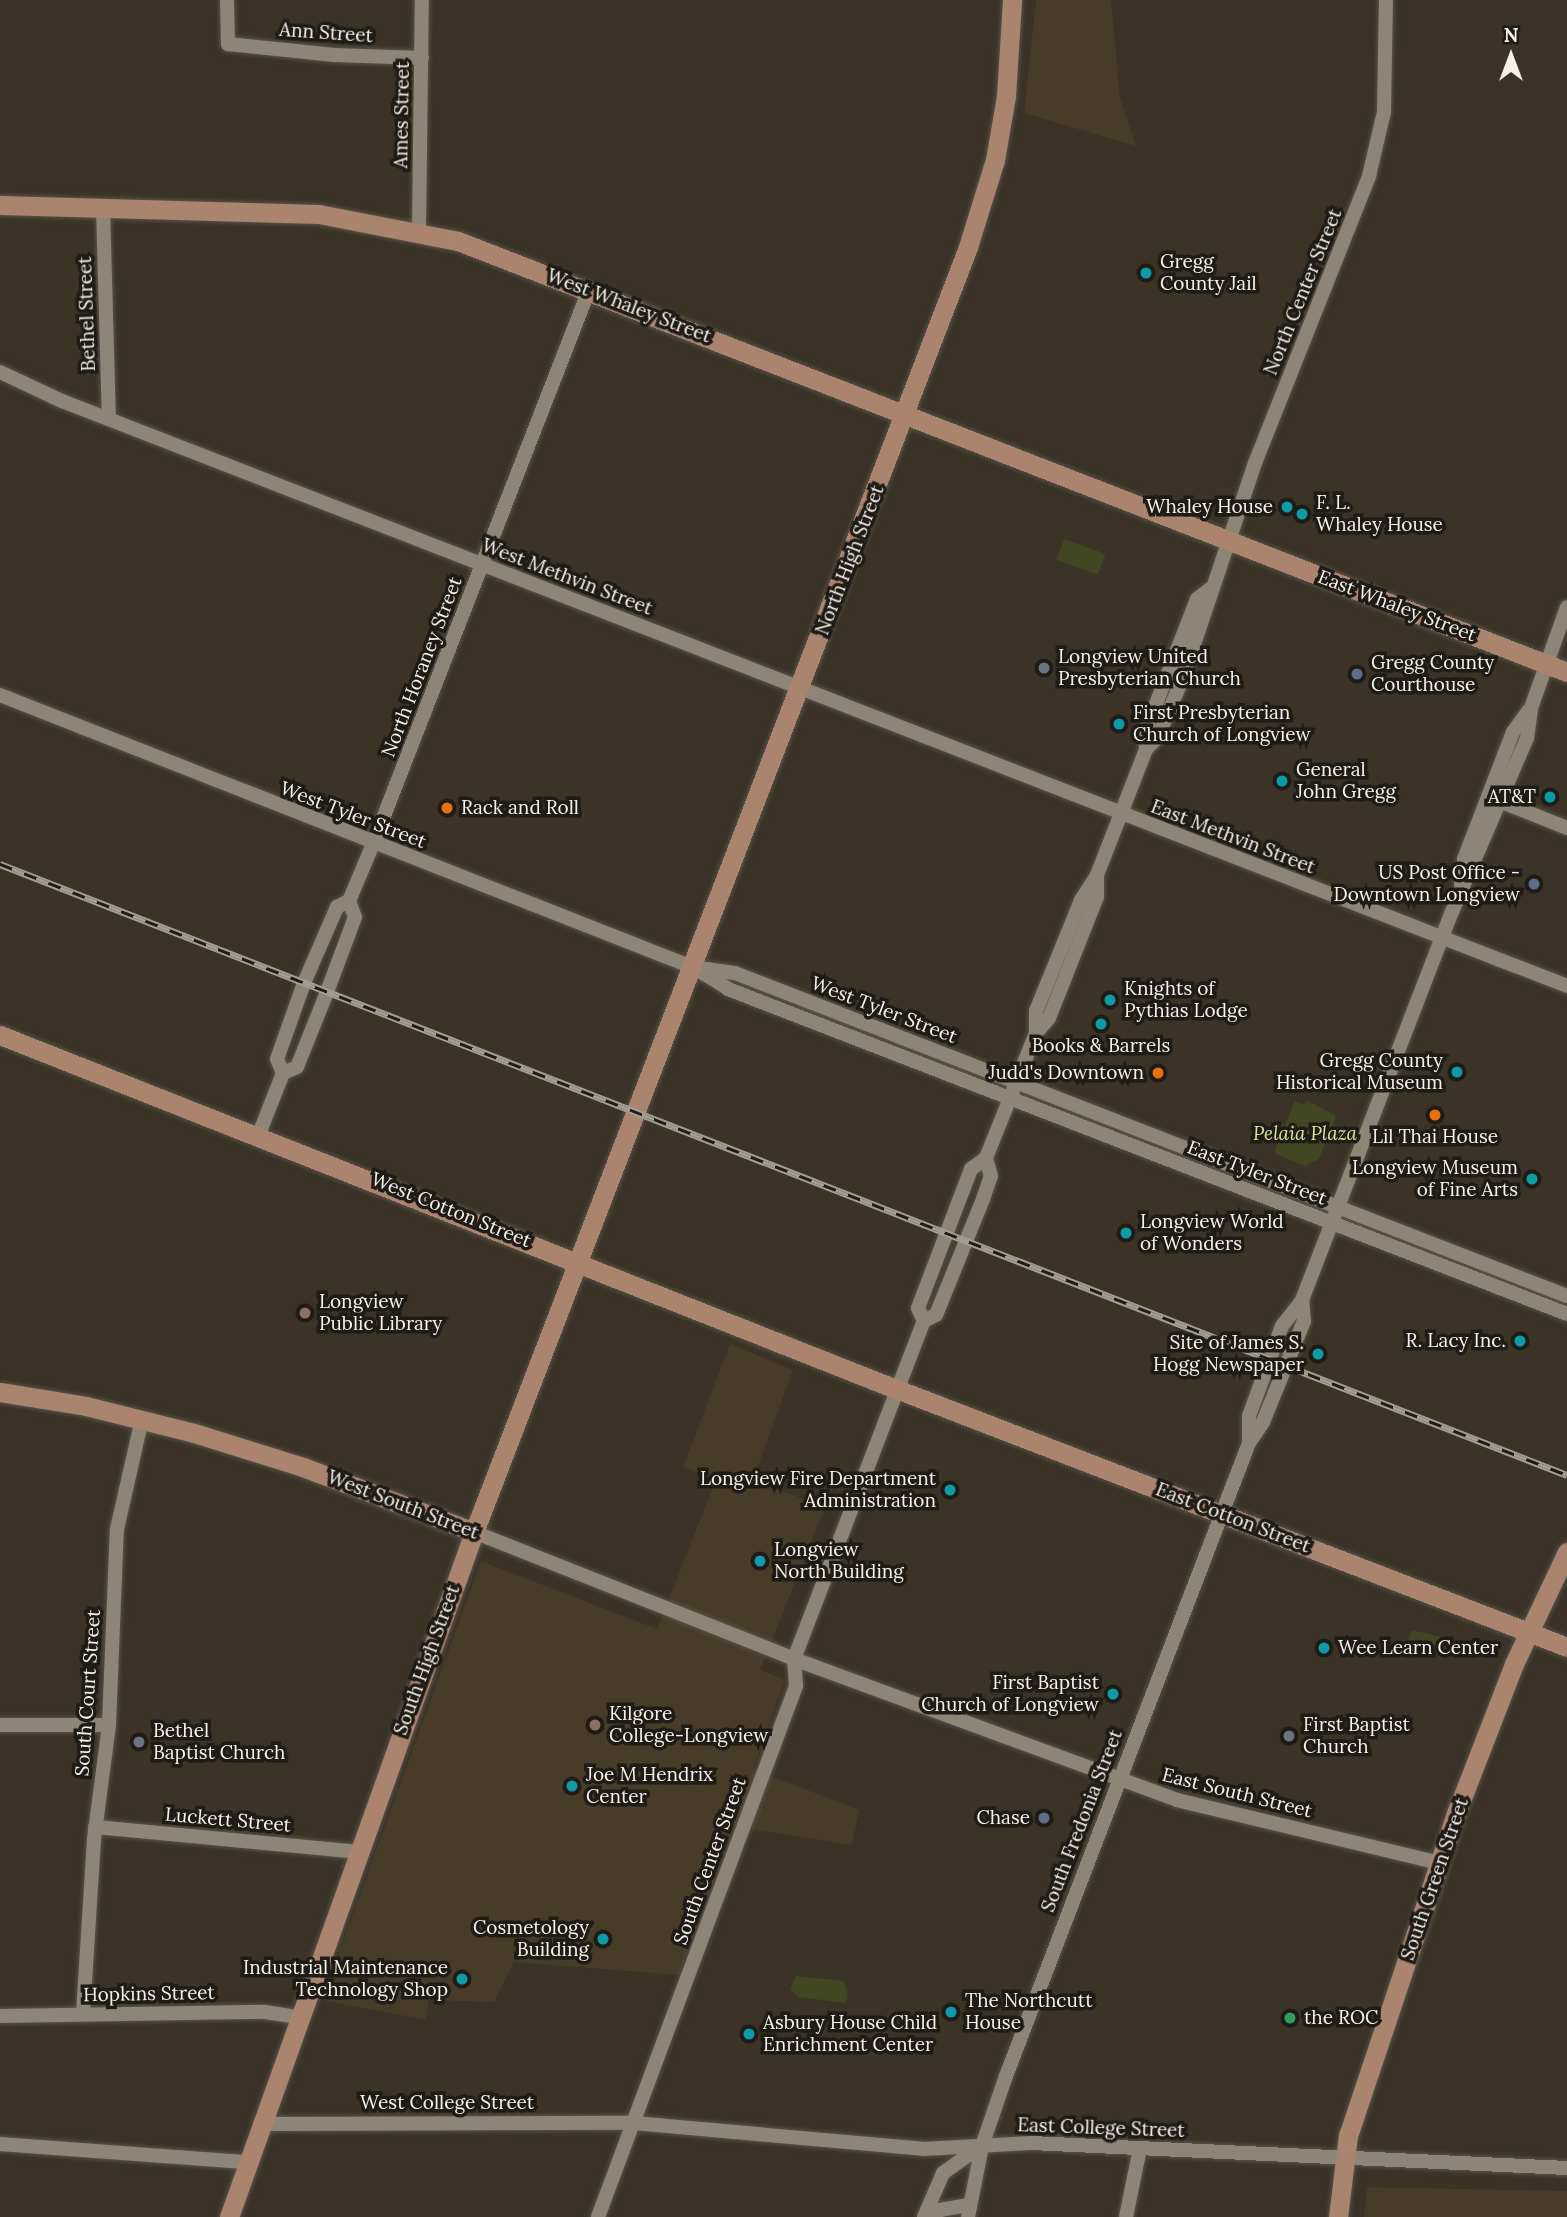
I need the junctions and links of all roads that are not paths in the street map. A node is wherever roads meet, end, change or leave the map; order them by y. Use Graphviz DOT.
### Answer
graph roads {
  1 [pos="227,0"];
  2 [pos="422,0"];
  3 [pos="1012,0"];
  4 [pos="1386,0"];
  5 [pos="422,58"];
  6 [pos="0,205"];
  7 [pos="103,207"];
  8 [pos="419,230"];
  9 [pos="589,290"];
  10 [pos="0,372"];
  11 [pos="906,415"];
  12 [pos="109,419"];
  13 [pos="1228,540"];
  14 [pos="482,565"];
  15 [pos="1567,607"];
  16 [pos="1547,664"];
  17 [pos="1567,672"];
  18 [pos="801,688"];
  19 [pos="0,695"];
  20 [pos="1531,708"];
  21 [pos="1502,802"];
  22 [pos="1121,815"];
  23 [pos="1567,828"];
  24 [pos="373,844"];
  25 [pos="1460,890"];
  26 [pos="349,901"];
  27 [pos="1442,937"];
  28 [pos="695,968"];
  29 [pos="1567,986"];
  30 [pos="0,1035"];
  31 [pos="283,1073"];
  32 [pos="1017,1083"];
  33 [pos="1011,1098"];
  34 [pos="639,1107"];
  35 [pos="259,1134"];
  36 [pos="986,1158"];
  37 [pos="1338,1207"];
  38 [pos="1332,1223"];
  39 [pos="947,1233"];
  40 [pos="966,1241"];
  41 [pos="578,1260"];
  42 [pos="1567,1296"];
  43 [pos="1302,1300"];
  44 [pos="1567,1314"];
  45 [pos="924,1321"];
  46 [pos="900,1390"];
  47 [pos="0,1392"];
  48 [pos="142,1419"];
  49 [pos="1249,1443"];
  50 [pos="1222,1514"];
  51 [pos="474,1532"];
  52 [pos="1567,1552"];
  53 [pos="1529,1632"];
  54 [pos="1567,1647"];
  55 [pos="794,1659"];
  56 [pos="0,1725"];
  57 [pos="110,1725"];
  58 [pos="1118,1780"];
  59 [pos="95,1827"];
  60 [pos="358,1852"];
  61 [pos="1439,1863"];
  62 [pos="83,2014"];
  63 [pos="0,2016"];
  64 [pos="298,2017"];
  65 [pos="634,2123"];
  66 [pos="260,2124"];
  67 [pos="0,2144"];
  68 [pos="982,2146"];
  69 [pos="1140,2148"];
  70 [pos="1343,2160"];
  71 [pos="247,2162"];
  72 [pos="1567,2168"];
  73 [pos="968,2211"];
  74 [pos="229,2217"];
  75 [pos="598,2217"];
  76 [pos="924,2217"];
  77 [pos="932,2217"];
  78 [pos="1126,2217"];
  79 [pos="1338,2217"];
  1 -- 5 [label="street, Ann Street"];
  2 -- 5 [label="street, Ames Street"];
  3 -- 11 [label="main road, North High Street"];
  4 -- 13 [label="street, North Center Street"];
  5 -- 8 [label="street, Ames Street"];
  6 -- 7 [label="main road, West Whaley Street"];
  7 -- 8 [label="main road, West Whaley Street"];
  7 -- 12 [label="street, Bethel Street"];
  8 -- 9 [label="main road, West Whaley Street"];
  9 -- 11 [label="main road, West Whaley Street"];
  9 -- 14 [label="street, North Horaney Street"];
  10 -- 12 [label="street, West Methvin Street"];
  11 -- 13 [label="main road, West Whaley Street"];
  11 -- 18 [label="main road, North High Street"];
  12 -- 14 [label="street, West Methvin Street"];
  13 -- 16 [label="main road, East Whaley Street"];
  13 -- 22 [label="street, North Center Street"];
  14 -- 18 [label="street, West Methvin Street"];
  14 -- 24 [label="street, North Horaney Street"];
  15 -- 16 [label="street"];
  16 -- 17 [label="main road, East Whaley Street"];
  16 -- 20 [label="street"];
  18 -- 22 [label="street, West Methvin Street"];
  18 -- 28 [label="main road, North High Street"];
  19 -- 24 [label="street, West Tyler Street"];
  20 -- 21 [label="street"];
  20 -- 25 [label="street"];
  21 -- 23 [label="street"];
  21 -- 25 [label="street"];
  22 -- 27 [label="street, East Methvin Street"];
  22 -- 32 [label="street, North Center Street"];
  24 -- 26 [label="street, North Horaney Street"];
  24 -- 28 [label="street, West Tyler Street"];
  25 -- 27 [label="street"];
  26 -- 31 [label="street, North Horaney Street"];
  26 -- 31 [label="street, North Horaney Street"];
  27 -- 29 [label="street, East Methvin Street"];
  27 -- 37 [label="street"];
  28 -- 32 [label="street, West Tyler Street"];
  28 -- 33 [label="street, West Tyler Street"];
  28 -- 34 [label="main road, North High Street"];
  30 -- 35 [label="main road, West Cotton Street"];
  31 -- 35 [label="street"];
  32 -- 33 [label="street, North Center Street"];
  32 -- 37 [label="street, East Tyler Street"];
  33 -- 36 [label="street, North Center Street"];
  33 -- 38 [label="street, East Tyler Street"];
  34 -- 41 [label="main road, South High Street"];
  35 -- 41 [label="main road, West Cotton Street"];
  36 -- 39 [label="street, North Center Street"];
  36 -- 40 [label="street, North Center Street"];
  37 -- 38 [label="street"];
  37 -- 42 [label="street, East Tyler Street"];
  38 -- 43 [label="street"];
  38 -- 44 [label="street, East Tyler Street"];
  39 -- 45 [label="street, South Center Street"];
  40 -- 45 [label="street, South Center Street"];
  41 -- 46 [label="main road, West Cotton Street"];
  41 -- 51 [label="main road, South High Street"];
  43 -- 49 [label="street, South Fredonia Street"];
  43 -- 49 [label="street, South Fredonia Street"];
  45 -- 46 [label="street, South Center Street"];
  46 -- 50 [label="main road, East Cotton Street"];
  46 -- 55 [label="street, South Center Street"];
  47 -- 48 [label="main road, West South Street"];
  48 -- 51 [label="main road, West South Street"];
  48 -- 57 [label="street, South Court Street"];
  49 -- 50 [label="street, South Fredonia Street"];
  50 -- 53 [label="main road, East Cotton Street"];
  50 -- 58 [label="street, South Fredonia Street"];
  51 -- 55 [label="street, West South Street"];
  51 -- 60 [label="main road, South High Street"];
  52 -- 53 [label="main road, South Green Street"];
  53 -- 54 [label="main road, East Cotton Street"];
  53 -- 61 [label="main road, South Green Street"];
  55 -- 58 [label="street, East South Street"];
  55 -- 65 [label="street, South Center Street"];
  56 -- 57 [label="street"];
  57 -- 59 [label="street, South Court Street"];
  58 -- 61 [label="street, East South Street"];
  58 -- 68 [label="street, South Fredonia Street"];
  59 -- 60 [label="street, Luckett Street"];
  59 -- 62 [label="street, South Court Street"];
  60 -- 64 [label="main road, South High Street"];
  61 -- 70 [label="main road, South Green Street"];
  62 -- 63 [label="street, Hopkins Street"];
  62 -- 64 [label="street, Hopkins Street"];
  64 -- 66 [label="main road, South High Street"];
  65 -- 66 [label="street, West College Street"];
  65 -- 68 [label="street, East College Street"];
  65 -- 75 [label="street, South Center Street"];
  66 -- 71 [label="main road, South High Street"];
  67 -- 71 [label="street"];
  68 -- 69 [label="street, East College Street"];
  68 -- 73 [label="street, South Fredonia Street"];
  68 -- 76 [label="street"];
  69 -- 70 [label="street, East College Street"];
  69 -- 78 [label="street"];
  70 -- 72 [label="street, East College Street"];
  70 -- 79 [label="main road, South Green Street"];
  71 -- 74 [label="main road, South High Street"];
  73 -- 77 [label="street"];
}
